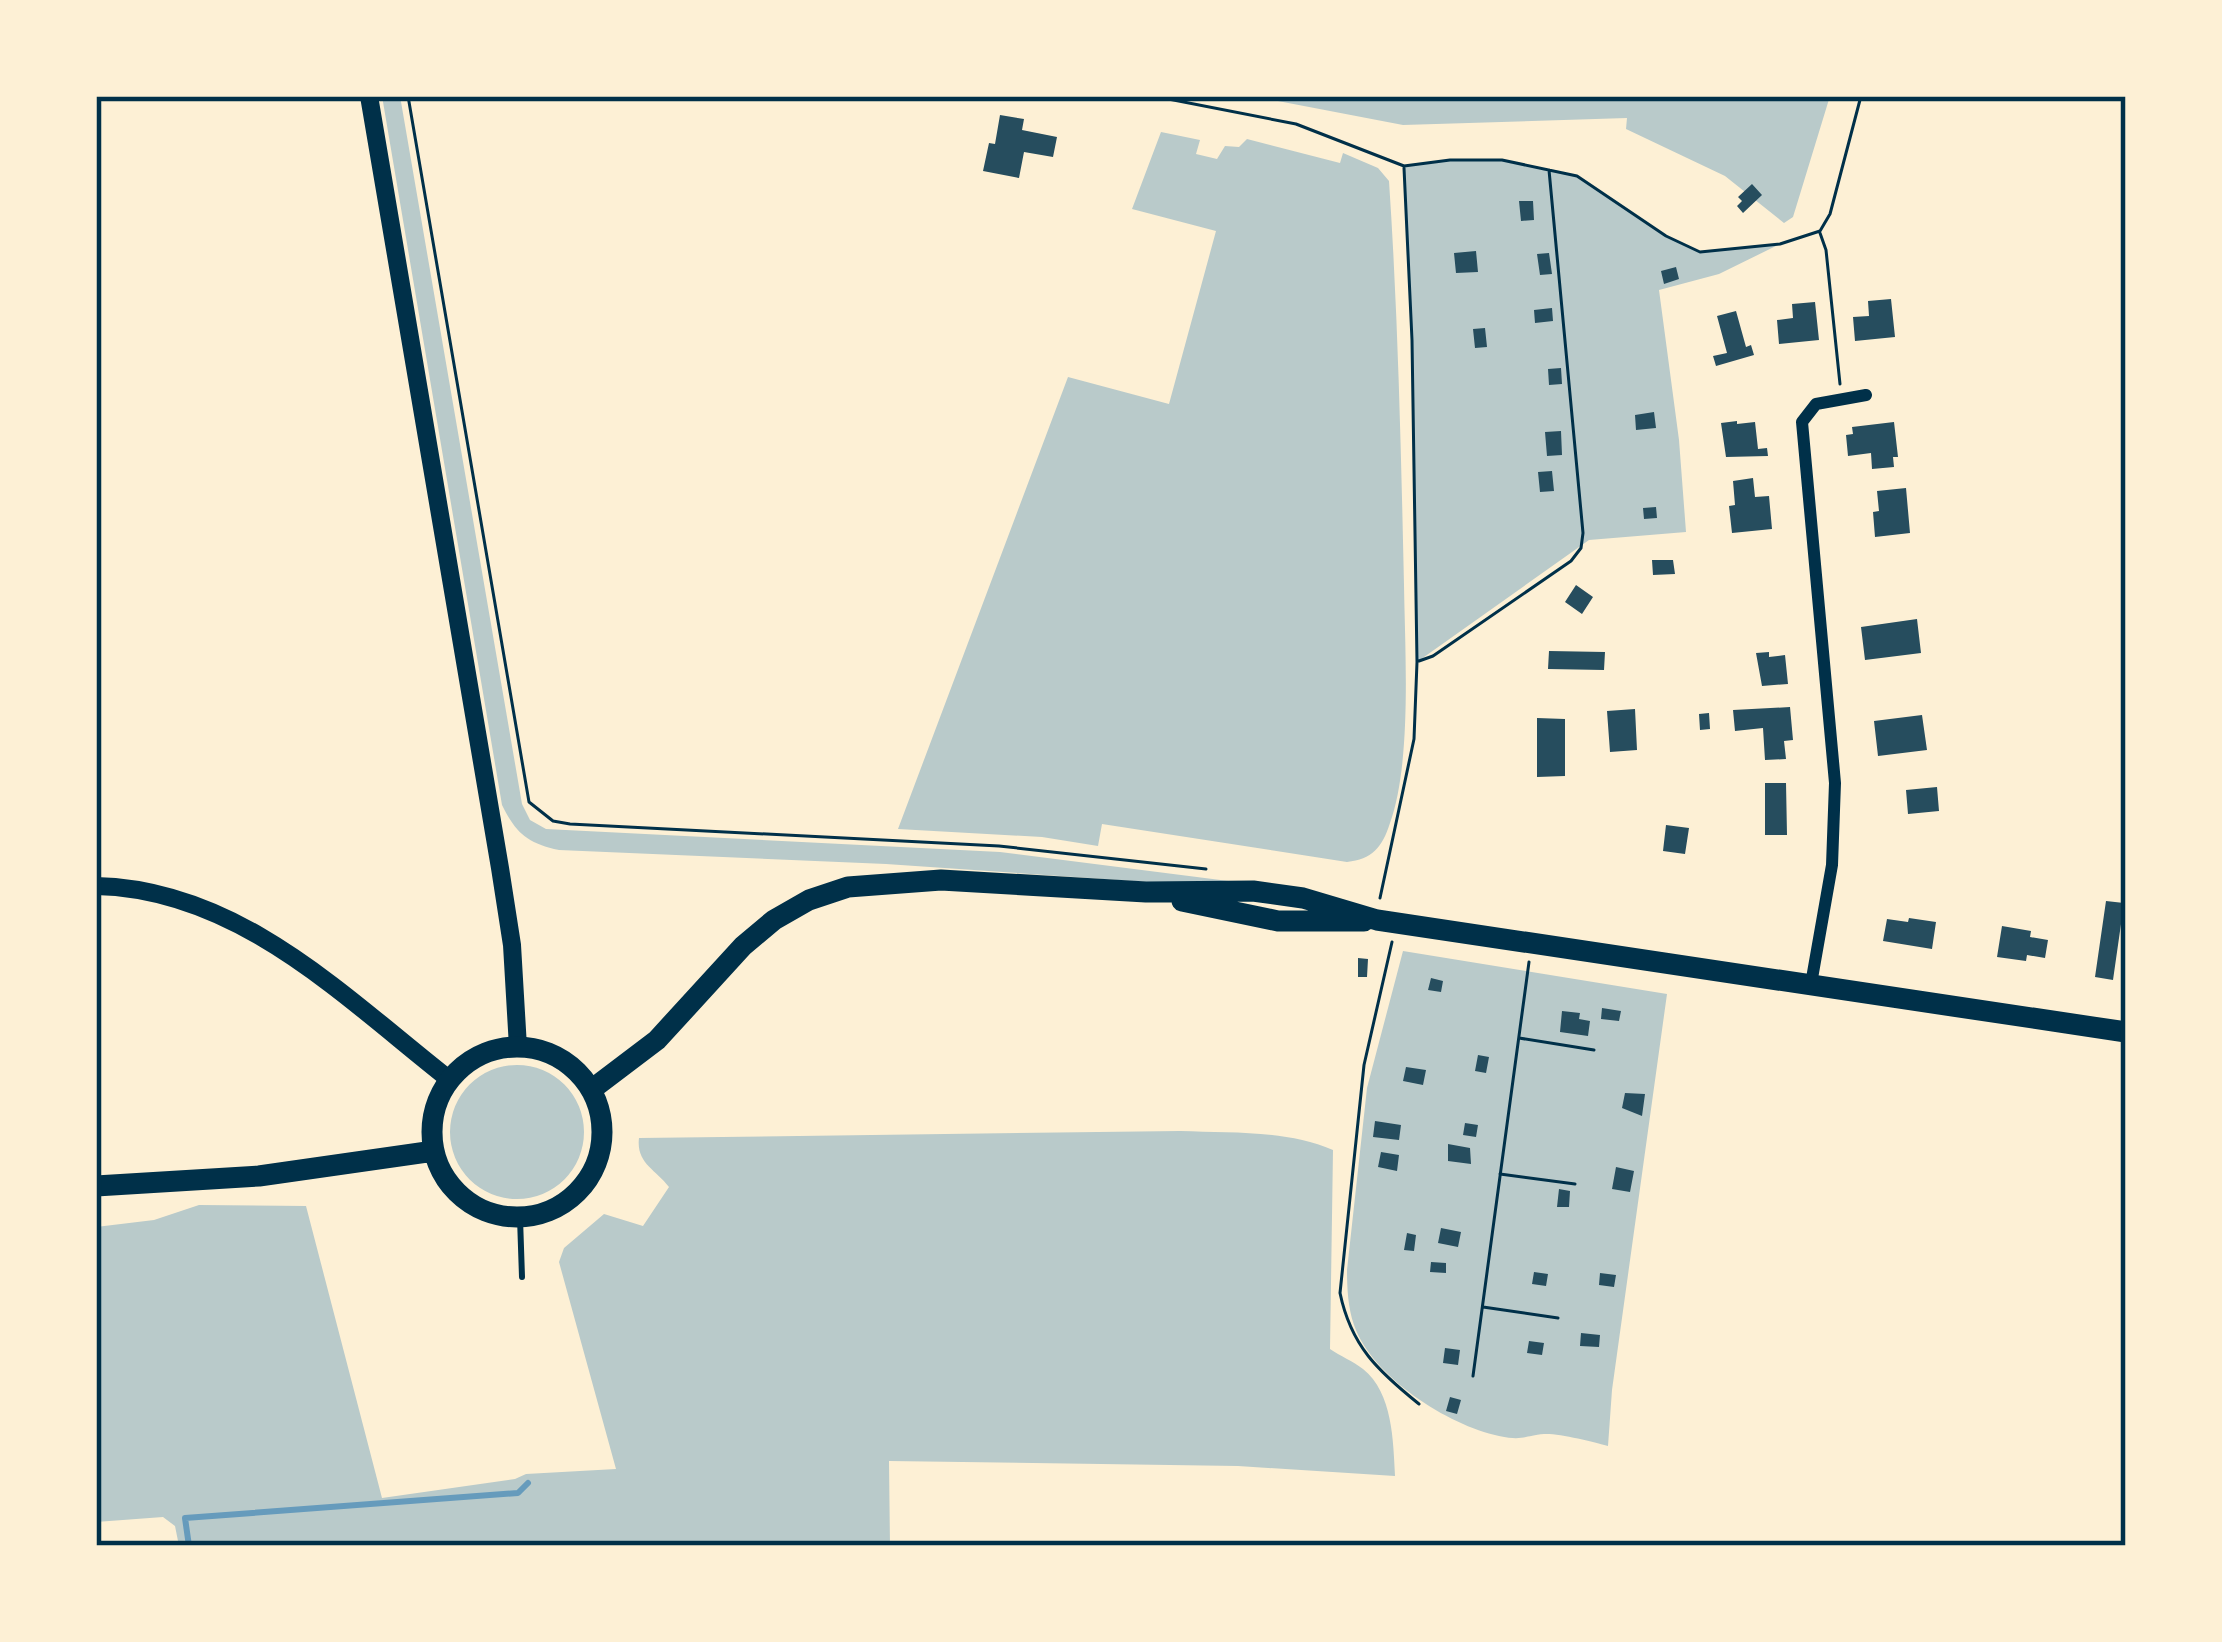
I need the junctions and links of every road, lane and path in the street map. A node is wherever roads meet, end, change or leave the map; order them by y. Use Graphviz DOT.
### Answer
graph roads {
  1 [pos="369,96"];
  2 [pos="408,96"];
  3 [pos="1153,96"];
  4 [pos="1861,96"];
  5 [pos="1404,166"];
  6 [pos="1550,170"];
  7 [pos="1820,231"];
  8 [pos="1866,395"];
  9 [pos="1842,398"];
  10 [pos="1418,662"];
  11 [pos="1221,870"];
  12 [pos="96,886"];
  13 [pos="1387,922"];
  14 [pos="1532,942"];
  15 [pos="1811,984"];
  16 [pos="2126,1032"];
  17 [pos="1519,1038"];
  18 [pos="518,1047"];
  19 [pos="1594,1050"];
  20 [pos="450,1080"];
  21 [pos="590,1090"];
  22 [pos="434,1150"];
  23 [pos="1500,1174"];
  24 [pos="1575,1184"];
  25 [pos="96,1186"];
  26 [pos="520,1217"];
  27 [pos="522,1277"];
  28 [pos="1482,1307"];
  29 [pos="1558,1318"];
  30 [pos="1473,1376"];
  31 [pos="1419,1404"];
  1 -- 18 [label="main road"];
  2 -- 11 [label="path"];
  3 -- 5 [label="path"];
  4 -- 7 [label="path"];
  5 -- 6 [label="path"];
  5 -- 10 [label="path"];
  6 -- 7 [label="path"];
  6 -- 10 [label="path"];
  7 -- 9 [label="path"];
  8 -- 9 [label="street"];
  9 -- 15 [label="street"];
  10 -- 13 [label="path"];
  12 -- 20 [label="main road"];
  13 -- 14 [label="main road"];
  13 -- 21 [label="main road"];
  13 -- 31 [label="path"];
  14 -- 15 [label="main road"];
  14 -- 17 [label="path"];
  15 -- 16 [label="main road"];
  17 -- 19 [label="path"];
  17 -- 23 [label="path"];
  18 -- 20 [label="main road"];
  18 -- 21 [label="main road"];
  20 -- 22 [label="main road"];
  21 -- 26 [label="main road"];
  22 -- 25 [label="main road"];
  22 -- 26 [label="main road"];
  23 -- 24 [label="path"];
  23 -- 28 [label="path"];
  26 -- 27 [label="lane"];
  28 -- 29 [label="path"];
  28 -- 30 [label="path"];
}
